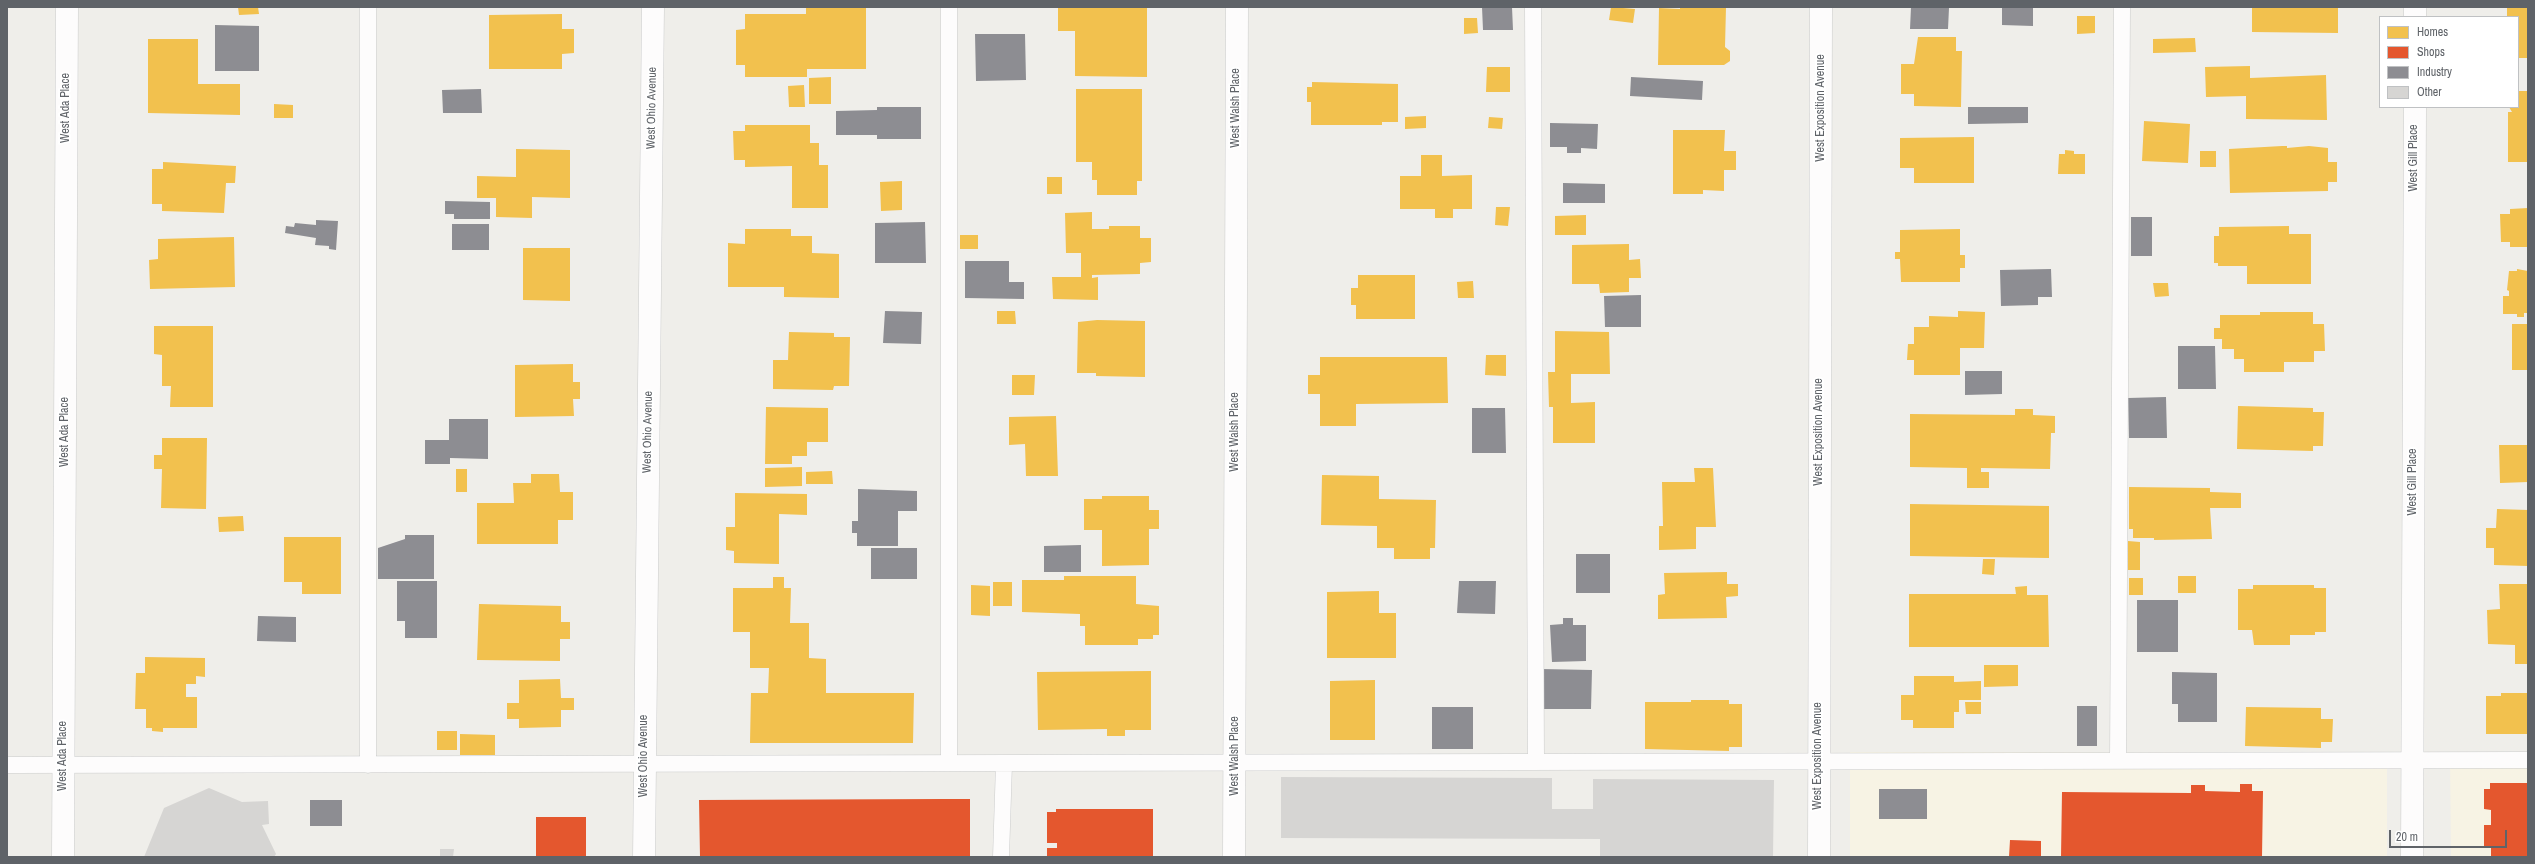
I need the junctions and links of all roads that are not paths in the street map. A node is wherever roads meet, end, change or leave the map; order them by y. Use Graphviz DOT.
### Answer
graph roads {
  1 [pos="67,7"];
  2 [pos="368,7"];
  3 [pos="653,7"];
  4 [pos="949,7"];
  5 [pos="1237,7"];
  6 [pos="1533,7"];
  7 [pos="1821,7"];
  8 [pos="2122,7"];
  9 [pos="2415,108"];
  10 [pos="2412,760"];
  11 [pos="2528,760"];
  12 [pos="1818,761"];
  13 [pos="2118,761"];
  14 [pos="1536,762"];
  15 [pos="949,763"];
  16 [pos="1234,763"];
  17 [pos="644,764"];
  18 [pos="1004,764"];
  19 [pos="63,765"];
  20 [pos="368,765"];
  21 [pos="7,766"];
  22 [pos="63,857"];
  23 [pos="644,857"];
  24 [pos="1001,857"];
  25 [pos="1234,857"];
  26 [pos="1819,857"];
  27 [pos="2412,857"];
  1 -- 19 [label="street, West Ada Place"];
  2 -- 20 [label="lane"];
  3 -- 17 [label="street, West Ohio Avenue"];
  4 -- 15 [label="lane"];
  5 -- 16 [label="street, West Walsh Place"];
  6 -- 14 [label="lane"];
  7 -- 12 [label="street, West Exposition Avenue"];
  8 -- 13 [label="lane"];
  9 -- 10 [label="street, West Gill Place"];
  10 -- 11 [label="lane"];
  10 -- 13 [label="lane"];
  10 -- 27 [label="street, West Gill Place"];
  12 -- 13 [label="lane"];
  12 -- 14 [label="lane"];
  12 -- 26 [label="street, West Exposition Avenue"];
  14 -- 16 [label="lane"];
  15 -- 17 [label="lane"];
  15 -- 18 [label="lane"];
  16 -- 18 [label="lane"];
  16 -- 25 [label="street, West Walsh Place"];
  17 -- 20 [label="lane"];
  17 -- 23 [label="street, West Ohio Avenue"];
  18 -- 24 [label="lane"];
  19 -- 20 [label="lane"];
  19 -- 21 [label="lane"];
  19 -- 22 [label="street, West Ada Place"];
}
